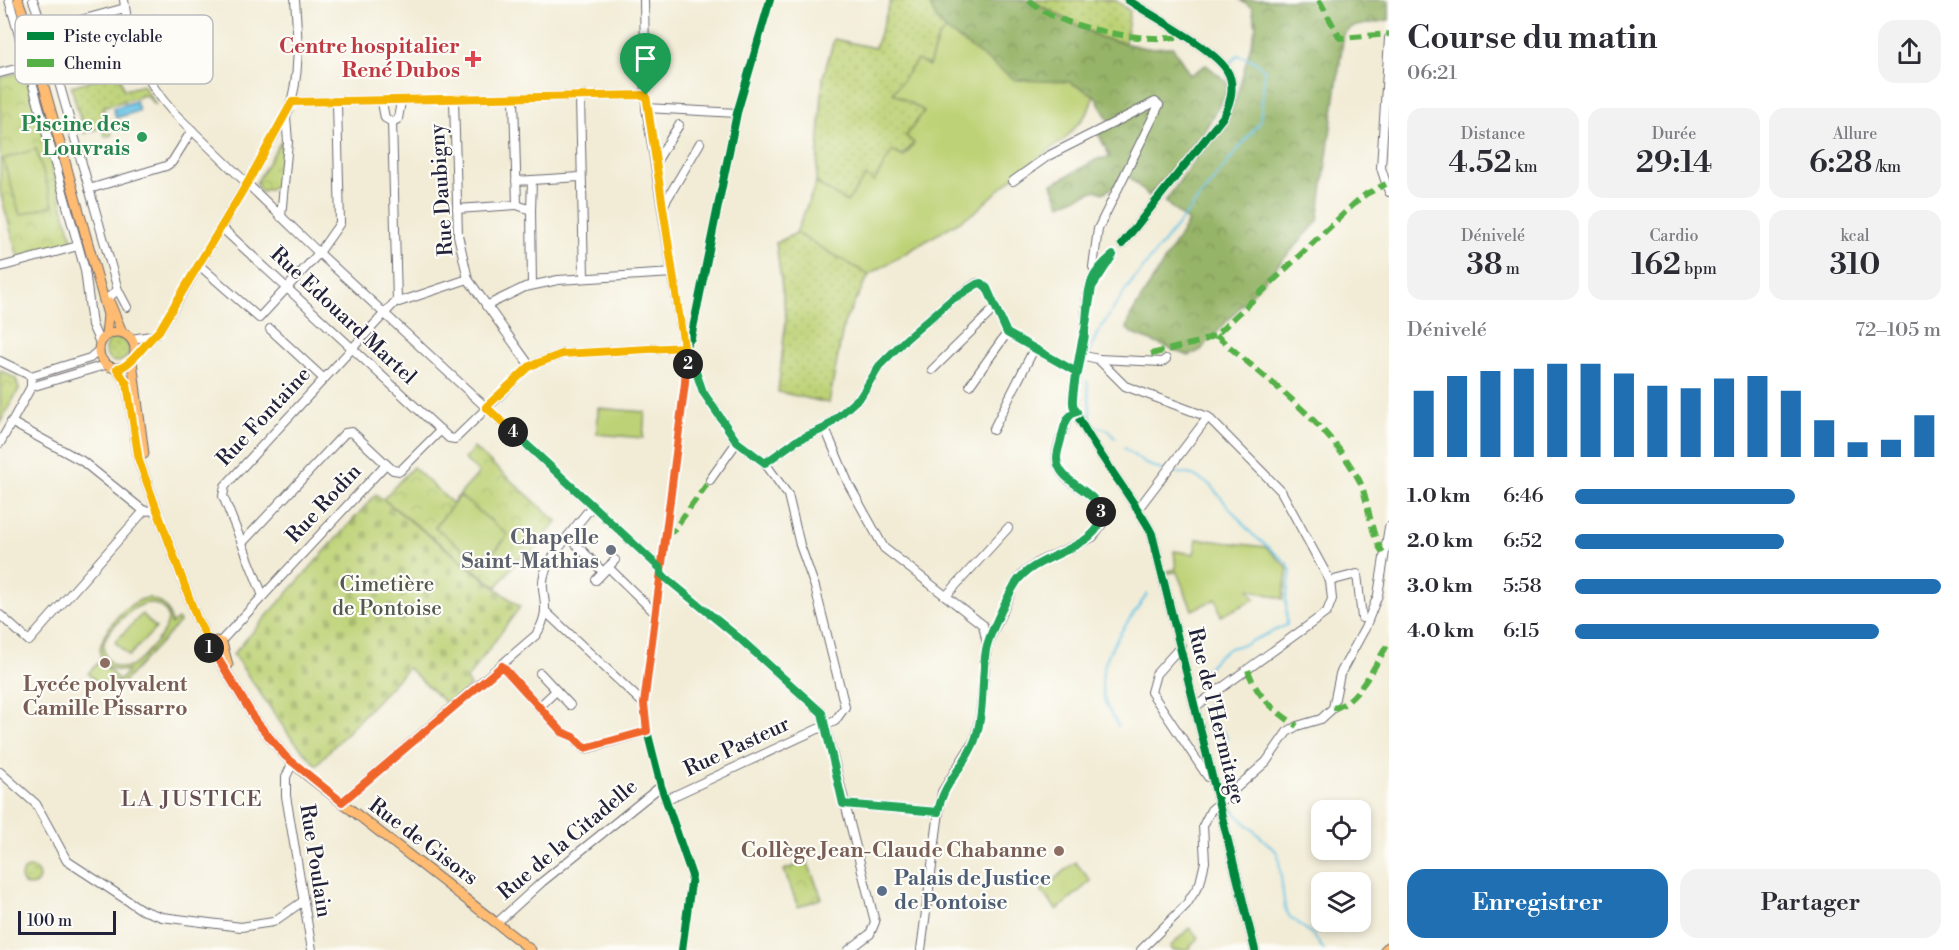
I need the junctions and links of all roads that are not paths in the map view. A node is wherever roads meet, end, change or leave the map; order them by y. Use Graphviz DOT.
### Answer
graph roads {
  1 [pos="9,0"];
  2 [pos="18,0"];
  3 [pos="25,0"];
  4 [pos="33,0"];
  5 [pos="295,0"];
  6 [pos="644,0"];
  7 [pos="770,0"];
  8 [pos="1128,0"];
  9 [pos="124,4"];
  10 [pos="23,15"];
  11 [pos="29,15"];
  12 [pos="38,15"];
  13 [pos="90,15"];
  14 [pos="15,22"];
  15 [pos="1389,38"];
  16 [pos="15,69"];
  17 [pos="0,73"];
  18 [pos="32,84"];
  19 [pos="43,84"];
  20 [pos="49,84"];
  21 [pos="59,84"];
  22 [pos="151,84"];
  23 [pos="646,95"];
  24 [pos="580,97"];
  25 [pos="514,99"];
  26 [pos="454,100"];
  27 [pos="401,101"];
  28 [pos="292,102"];
  29 [pos="382,102"];
  30 [pos="337,103"];
  31 [pos="646,108"];
  32 [pos="737,113"];
  33 [pos="286,116"];
  34 [pos="392,122"];
  35 [pos="679,125"];
  36 [pos="192,130"];
  37 [pos="700,143"];
  38 [pos="656,162"];
  39 [pos="580,177"];
  40 [pos="532,180"];
  41 [pos="516,181"];
  42 [pos="1013,181"];
  43 [pos="247,184"];
  44 [pos="89,189"];
  45 [pos="1389,192"];
  46 [pos="517,205"];
  47 [pos="663,207"];
  48 [pos="457,209"];
  49 [pos="531,210"];
  50 [pos="281,217"];
  51 [pos="221,227"];
  52 [pos="78,246"];
  53 [pos="319,253"];
  54 [pos="199,265"];
  55 [pos="0,267"];
  56 [pos="673,273"];
  57 [pos="1097,274"];
  58 [pos="584,277"];
  59 [pos="468,279"];
  60 [pos="532,285"];
  61 [pos="288,289"];
  62 [pos="118,290"];
  63 [pos="109,297"];
  64 [pos="397,300"];
  65 [pos="486,306"];
  66 [pos="128,307"];
  67 [pos="996,307"];
  68 [pos="384,312"];
  69 [pos="270,329"];
  70 [pos="122,332"];
  71 [pos="1007,333"];
  72 [pos="152,336"];
  73 [pos="131,339"];
  74 [pos="102,343"];
  75 [pos="684,347"];
  76 [pos="351,348"];
  77 [pos="1034,349"];
  78 [pos="1082,352"];
  79 [pos="133,358"];
  80 [pos="1166,358"];
  81 [pos="1098,359"];
  82 [pos="0,361"];
  83 [pos="686,363"];
  84 [pos="105,365"];
  85 [pos="530,366"];
  86 [pos="117,369"];
  87 [pos="932,370"];
  88 [pos="1078,373"];
  89 [pos="31,376"];
  90 [pos="324,378"];
  91 [pos="970,385"];
  92 [pos="31,387"];
  93 [pos="486,407"];
  94 [pos="1077,412"];
  95 [pos="1208,417"];
  96 [pos="11,422"];
  97 [pos="825,428"];
  98 [pos="441,430"];
  99 [pos="993,430"];
  100 [pos="737,442"];
  101 [pos="0,443"];
  102 [pos="765,463"];
  103 [pos="386,464"];
  104 [pos="710,480"];
  105 [pos="591,506"];
  106 [pos="156,510"];
  107 [pos="144,511"];
  108 [pos="1140,512"];
  109 [pos="1389,527"];
  110 [pos="1008,528"];
  111 [pos="569,537"];
  112 [pos="242,543"];
  113 [pos="615,560"];
  114 [pos="606,569"];
  115 [pos="661,572"];
  116 [pos="596,580"];
  117 [pos="1330,581"];
  118 [pos="263,596"];
  119 [pos="946,596"];
  120 [pos="546,612"];
  121 [pos="655,613"];
  122 [pos="0,615"];
  123 [pos="1362,618"];
  124 [pos="215,645"];
  125 [pos="987,645"];
  126 [pos="1181,646"];
  127 [pos="502,666"];
  128 [pos="540,673"];
  129 [pos="556,691"];
  130 [pos="644,704"];
  131 [pos="570,705"];
  132 [pos="539,707"];
  133 [pos="1195,707"];
  134 [pos="825,726"];
  135 [pos="647,731"];
  136 [pos="293,762"];
  137 [pos="0,771"];
  138 [pos="1211,776"];
  139 [pos="661,786"];
  140 [pos="665,800"];
  141 [pos="342,802"];
  142 [pos="1218,802"];
  143 [pos="843,804"];
  144 [pos="938,812"];
  145 [pos="302,902"];
  146 [pos="498,922"];
  147 [pos="1254,946"];
  148 [pos="1389,946"];
  149 [pos="312,950"];
  150 [pos="531,950"];
  151 [pos="682,950"];
  152 [pos="849,950"];
  153 [pos="921,950"];
  154 [pos="1141,950"];
  155 [pos="1385,950"];
  1 -- 14 [label="street"];
  2 -- 10 [label="main road"];
  3 -- 11 [label="main road"];
  4 -- 12 [label="street"];
  5 -- 28 [label="street"];
  6 -- 23 [label="street"];
  7 -- 32 [label="street"];
  8 -- 57 [label="main road, Rue de l'Hermitage"];
  9 -- 13 [label="street"];
  15 -- 45 [label="street"];
  16 -- 17 [label="street"];
  18 -- 52 [label="street"];
  19 -- 74 [label="main road"];
  20 -- 63 [label="main road"];
  21 -- 44 [label="street"];
  22 -- 36 [label="street"];
  23 -- 24 [label="street"];
  23 -- 31 [label="street"];
  24 -- 25 [label="street"];
  24 -- 39 [label="street"];
  25 -- 26 [label="street"];
  25 -- 41 [label="street"];
  26 -- 27 [label="street"];
  26 -- 48 [label="street, Rue Daubigny"];
  27 -- 29 [label="street"];
  27 -- 34 [label="street"];
  28 -- 30 [label="street"];
  28 -- 33 [label="street"];
  29 -- 30 [label="street"];
  29 -- 34 [label="street"];
  30 -- 53 [label="street"];
  31 -- 32 [label="street"];
  31 -- 38 [label="street"];
  32 -- 75 [label="street"];
  33 -- 43 [label="street"];
  33 -- 50 [label="street"];
  34 -- 64 [label="street"];
  35 -- 38 [label="street"];
  36 -- 43 [label="street"];
  36 -- 44 [label="street"];
  37 -- 47 [label="street"];
  38 -- 47 [label="street"];
  39 -- 40 [label="street"];
  39 -- 58 [label="street"];
  40 -- 41 [label="street"];
  40 -- 49 [label="street"];
  41 -- 46 [label="street"];
  42 -- 57 [label="street"];
  43 -- 50 [label="street"];
  43 -- 51 [label="street"];
  44 -- 62 [label="street"];
  46 -- 48 [label="street"];
  46 -- 49 [label="street"];
  47 -- 56 [label="street"];
  48 -- 59 [label="street, Rue Daubigny"];
  49 -- 60 [label="street"];
  50 -- 53 [label="street"];
  51 -- 54 [label="street"];
  51 -- 61 [label="street, Rue Edouard Martel"];
  52 -- 55 [label="street"];
  52 -- 74 [label="street"];
  53 -- 61 [label="street"];
  53 -- 68 [label="street"];
  54 -- 61 [label="street"];
  54 -- 72 [label="street"];
  56 -- 58 [label="street"];
  56 -- 75 [label="street"];
  57 -- 78 [label="main road, Rue de l'Hermitage"];
  58 -- 60 [label="street"];
  59 -- 64 [label="street"];
  59 -- 65 [label="street, Rue Daubigny"];
  60 -- 65 [label="street"];
  61 -- 76 [label="street, Rue Edouard Martel"];
  62 -- 63 [label="street"];
  62 -- 66 [label="street"];
  63 -- 70 [label="main road"];
  64 -- 68 [label="street, Rue Fontaine"];
  65 -- 85 [label="street, Rue Daubigny"];
  67 -- 71 [label="street"];
  67 -- 87 [label="street"];
  67 -- 97 [label="street"];
  68 -- 76 [label="street, Rue Fontaine"];
  68 -- 93 [label="street"];
  69 -- 90 [label="street"];
  70 -- 73 [label="main road"];
  70 -- 74 [label="main road"];
  71 -- 77 [label="street"];
  71 -- 91 [label="street"];
  72 -- 73 [label="street"];
  72 -- 79 [label="street"];
  73 -- 79 [label="main road"];
  74 -- 84 [label="main road"];
  74 -- 89 [label="street"];
  75 -- 83 [label="street"];
  75 -- 85 [label="street"];
  76 -- 90 [label="street, Rue Fontaine"];
  76 -- 98 [label="street, Rue Edouard Martel"];
  77 -- 88 [label="street"];
  77 -- 99 [label="street"];
  78 -- 81 [label="street"];
  78 -- 88 [label="main road, Rue de l'Hermitage"];
  79 -- 86 [label="main road"];
  79 -- 124 [label="main road, Rue de Gisors"];
  80 -- 81 [label="street"];
  81 -- 95 [label="street"];
  82 -- 89 [label="street"];
  83 -- 100 [label="street"];
  83 -- 115 [label="street"];
  84 -- 86 [label="main road"];
  84 -- 92 [label="street"];
  85 -- 93 [label="street"];
  86 -- 106 [label="main road, Rue de Gisors"];
  88 -- 94 [label="main road, Rue de l'Hermitage"];
  89 -- 92 [label="street"];
  90 -- 112 [label="street, Rue Fontaine"];
  92 -- 96 [label="street"];
  93 -- 98 [label="street"];
  93 -- 105 [label="street"];
  94 -- 108 [label="main road, Rue de l'Hermitage"];
  94 -- 125 [label="street"];
  95 -- 108 [label="street"];
  95 -- 117 [label="street"];
  96 -- 101 [label="street"];
  96 -- 107 [label="street"];
  97 -- 102 [label="street"];
  97 -- 119 [label="street"];
  98 -- 103 [label="street, Rue Rodin"];
  100 -- 102 [label="street"];
  100 -- 104 [label="street"];
  102 -- 134 [label="street"];
  103 -- 112 [label="street"];
  103 -- 118 [label="street, Rue Rodin"];
  105 -- 111 [label="street"];
  105 -- 115 [label="street"];
  106 -- 107 [label="street"];
  106 -- 124 [label="main road, Rue de Gisors"];
  107 -- 122 [label="street"];
  108 -- 126 [label="main road, Rue de l'Hermitage"];
  109 -- 142 [label="street"];
  110 -- 119 [label="street"];
  111 -- 114 [label="street"];
  111 -- 120 [label="street"];
  112 -- 118 [label="street, Rue Fontaine"];
  113 -- 114 [label="street"];
  114 -- 116 [label="street"];
  114 -- 121 [label="street"];
  115 -- 121 [label="street"];
  115 -- 134 [label="street"];
  117 -- 123 [label="street"];
  117 -- 133 [label="street"];
  118 -- 124 [label="street, Rue Rodin"];
  119 -- 125 [label="street"];
  120 -- 127 [label="street"];
  120 -- 130 [label="street"];
  121 -- 130 [label="street"];
  124 -- 136 [label="main road, Rue de Gisors"];
  125 -- 144 [label="street"];
  126 -- 133 [label="main road, Rue de l'Hermitage"];
  126 -- 138 [label="street"];
  127 -- 132 [label="street"];
  127 -- 141 [label="street"];
  128 -- 129 [label="street"];
  129 -- 131 [label="street"];
  129 -- 132 [label="street"];
  130 -- 135 [label="street"];
  132 -- 135 [label="street"];
  133 -- 138 [label="main road, Rue de l'Hermitage"];
  134 -- 140 [label="street, Rue Pasteur"];
  134 -- 143 [label="street"];
  135 -- 139 [label="street"];
  136 -- 141 [label="main road, Rue de Gisors"];
  136 -- 145 [label="street, Rue Poulain"];
  137 -- 145 [label="street"];
  138 -- 142 [label="main road, Rue de l'Hermitage"];
  139 -- 140 [label="street"];
  139 -- 146 [label="street, Rue de la Citadelle"];
  140 -- 151 [label="street"];
  141 -- 146 [label="main road, Rue de Gisors"];
  142 -- 147 [label="main road, Rue de l'Hermitage"];
  142 -- 154 [label="street"];
  143 -- 144 [label="street"];
  143 -- 152 [label="street"];
  144 -- 153 [label="street"];
  145 -- 149 [label="street, Rue Poulain"];
  146 -- 150 [label="main road, Rue de Gisors"];
  148 -- 155 [label="main road"];
}
